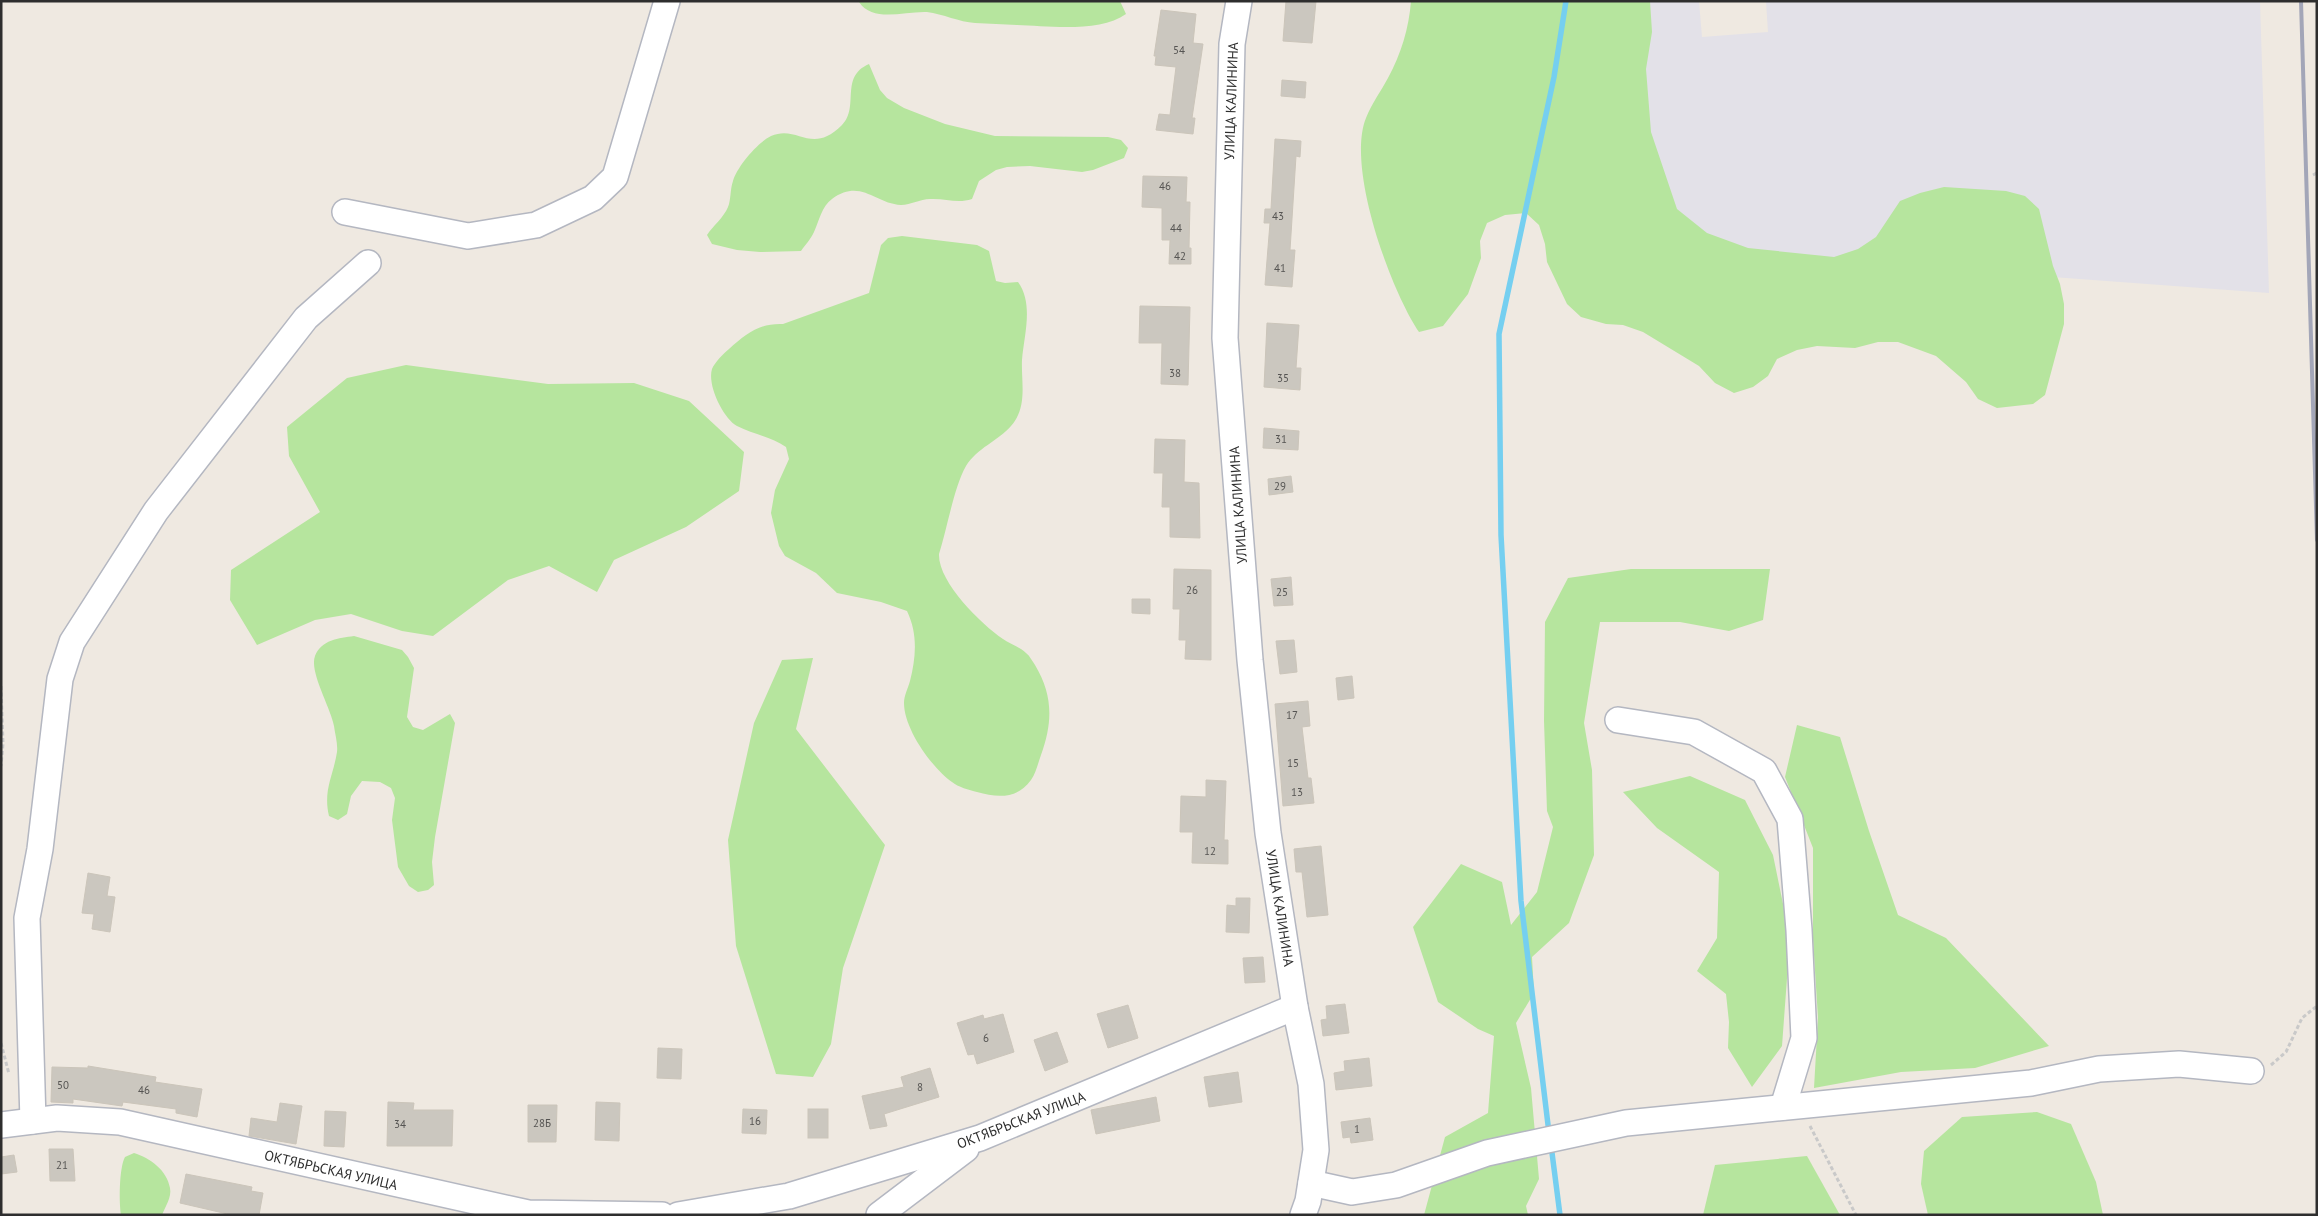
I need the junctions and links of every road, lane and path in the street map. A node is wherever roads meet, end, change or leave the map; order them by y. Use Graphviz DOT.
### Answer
graph roads {
  1 [pos="667,1"];
  2 [pos="1239,1"];
  3 [pos="345,212"];
  4 [pos="368,263"];
  5 [pos="1,686"];
  6 [pos="1618,720"];
  7 [pos="1,766"];
  8 [pos="2317,1006"];
  9 [pos="1295,1007"];
  10 [pos="2251,1072"];
  11 [pos="1791,1107"];
  12 [pos="33,1121"];
  13 [pos="1,1125"];
  14 [pos="980,1138"];
  15 [pos="1311,1183"];
  16 [pos="662,1215"];
  17 [pos="678,1215"];
  18 [pos="879,1215"];
  19 [pos="1303,1215"];
  20 [pos="1856,1215"];
  1 -- 3 [label="street"];
  2 -- 9 [label="street, УЛИЦА КАЛИНИНА"];
  4 -- 12 [label="street"];
  5 -- 7 [label="path"];
  6 -- 11 [label="street"];
  8 -- 10 [label="path"];
  9 -- 14 [label="street, ОКТЯБРЬСКАЯ УЛИЦА"];
  9 -- 15 [label="street, УЛИЦА КАЛИНИНА"];
  10 -- 11 [label="street"];
  11 -- 15 [label="street"];
  11 -- 20 [label="path"];
  12 -- 13 [label="street, ОКТЯБРЬСКАЯ УЛИЦА"];
  12 -- 16 [label="street, ОКТЯБРЬСКАЯ УЛИЦА"];
  14 -- 17 [label="street, ОКТЯБРЬСКАЯ УЛИЦА"];
  14 -- 18 [label="street"];
  15 -- 19 [label="street, УЛИЦА КАЛИНИНА"];
}
